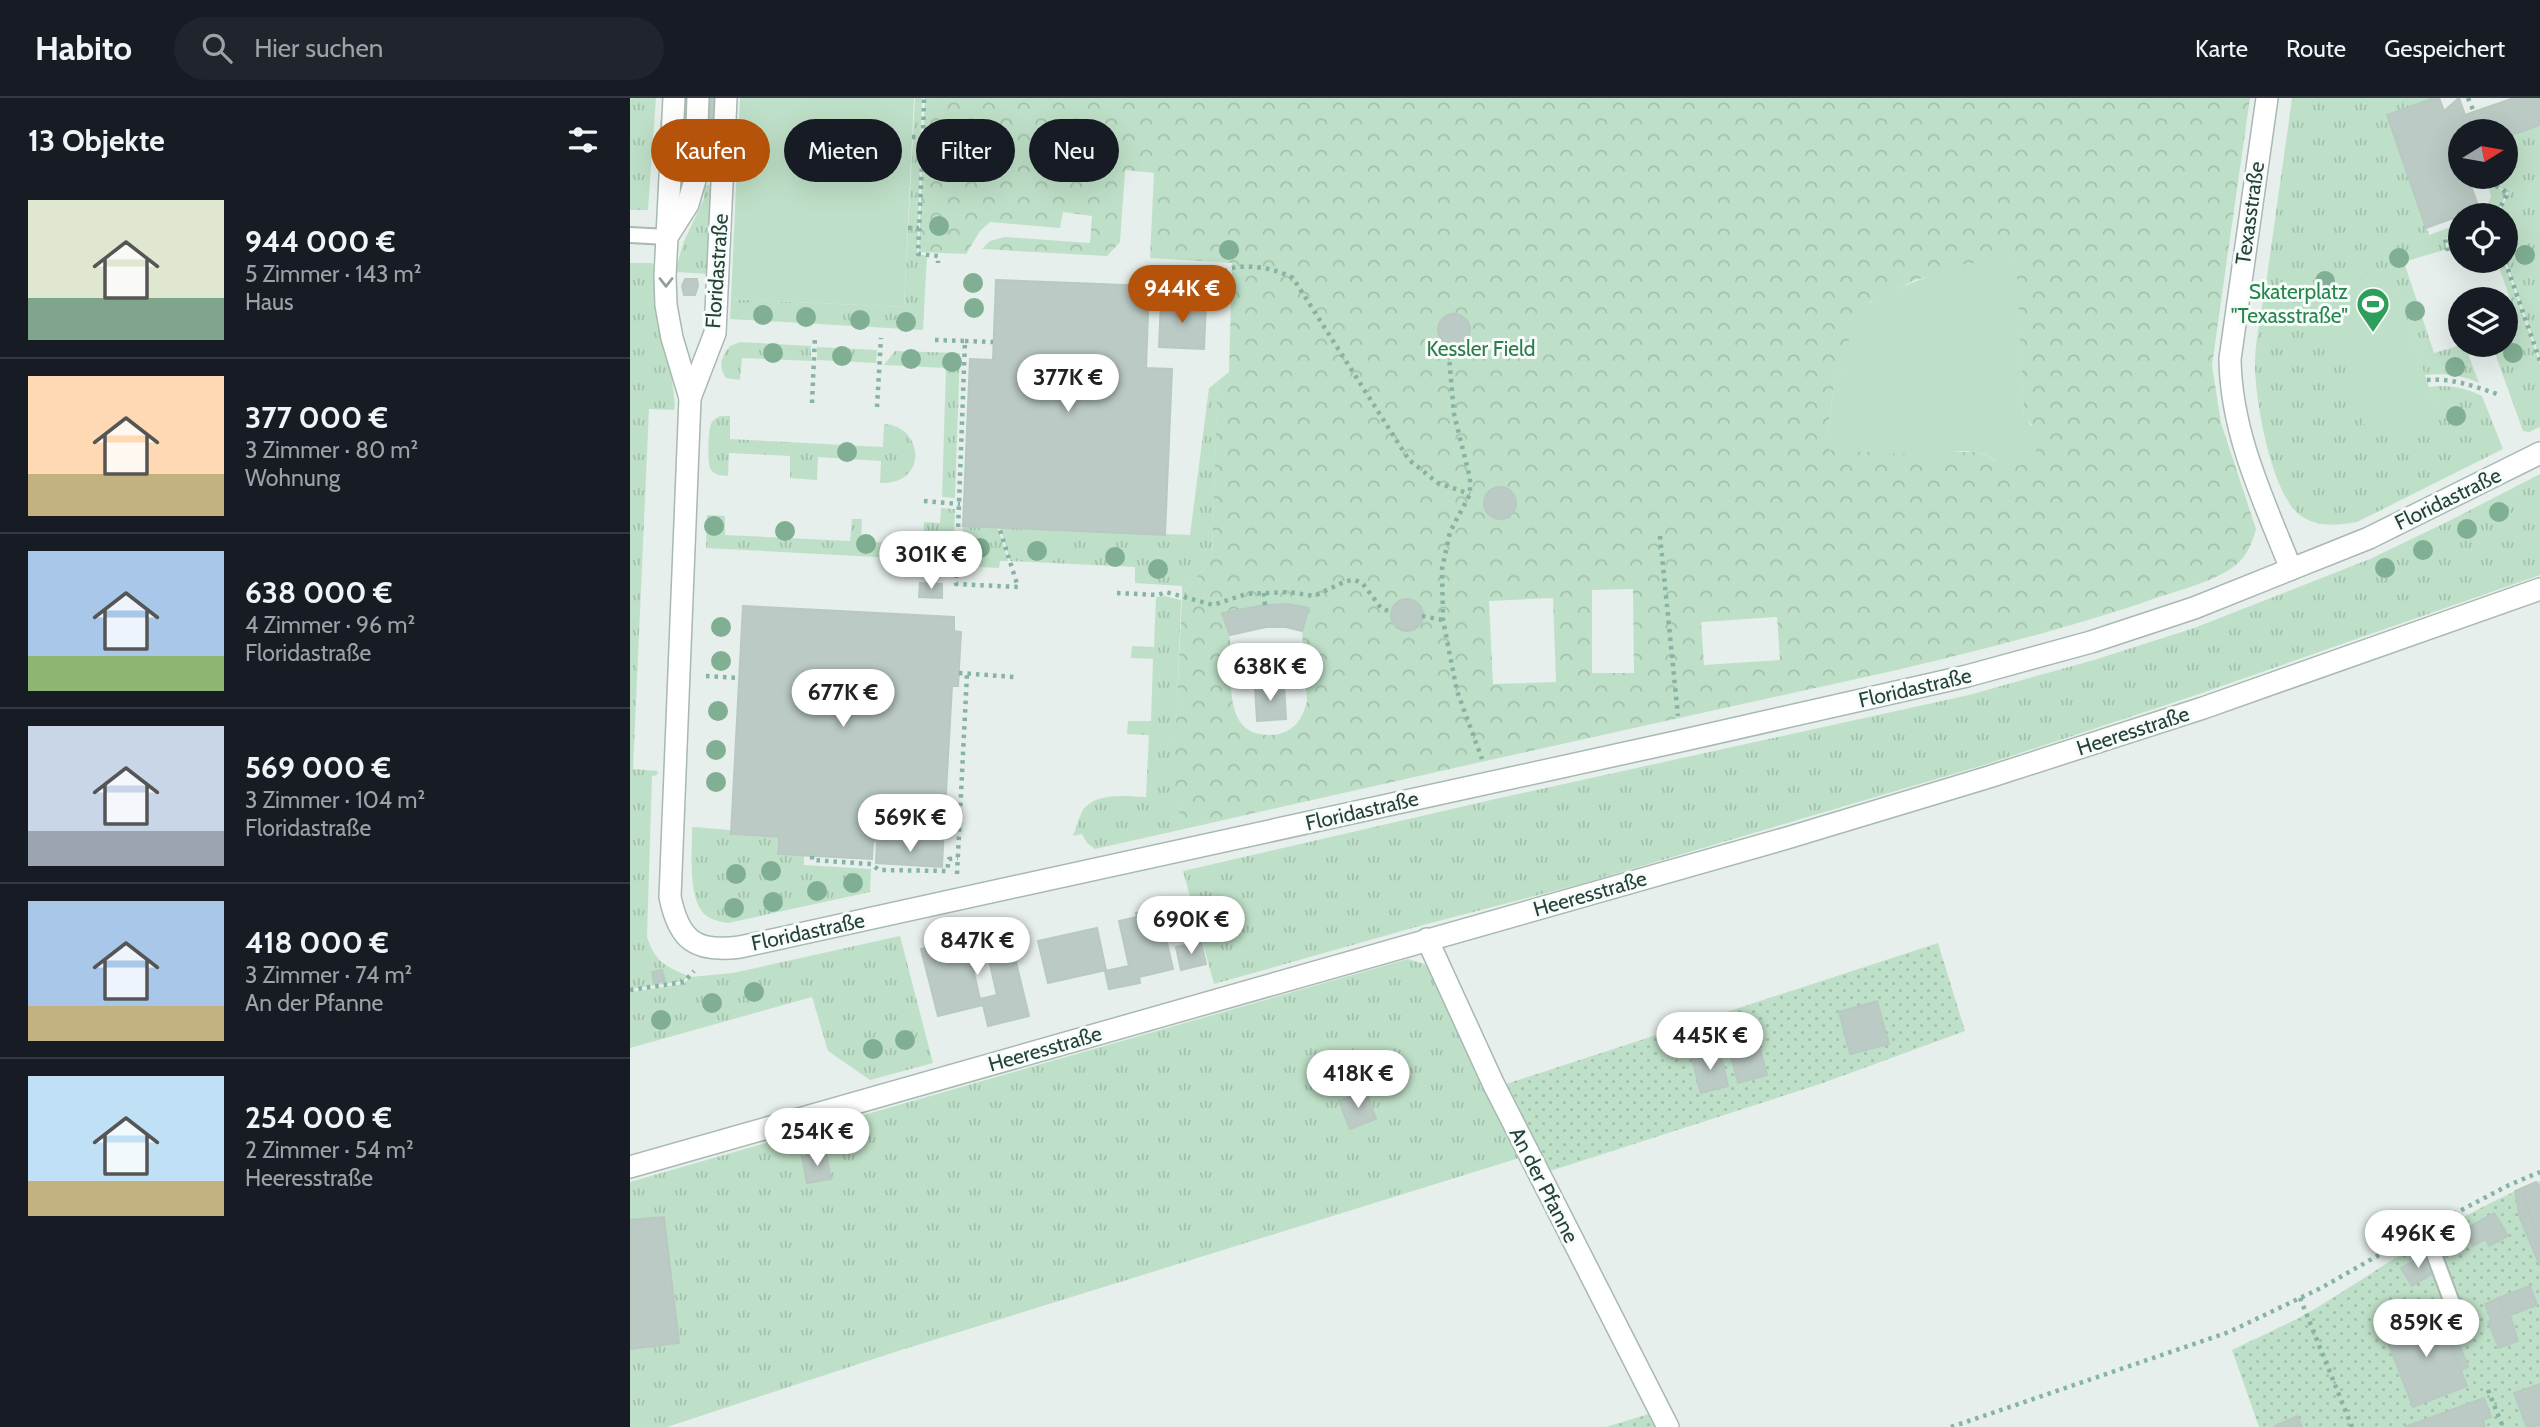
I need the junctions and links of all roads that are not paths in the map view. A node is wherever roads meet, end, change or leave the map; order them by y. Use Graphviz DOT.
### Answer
graph roads {
  1 [pos="674,98"];
  2 [pos="698,98"];
  3 [pos="726,98"];
  4 [pos="2267,98"];
  5 [pos="630,235"];
  6 [pos="667,237"];
  7 [pos="690,398"];
  8 [pos="2540,453"];
  9 [pos="2291,569"];
  10 [pos="2540,589"];
  11 [pos="1427,939"];
  12 [pos="630,1167"];
  13 [pos="2432,1250"];
  14 [pos="2458,1316"];
  15 [pos="1668,1427"];
  1 -- 6 [label="street, Floridastraße"];
  2 -- 6 [label="street, Floridastraße"];
  3 -- 7 [label="street, Floridastraße"];
  4 -- 9 [label="street, Texasstraße"];
  5 -- 6 [label="lane"];
  6 -- 7 [label="street, Floridastraße, one-way"];
  7 -- 9 [label="street, Floridastraße"];
  8 -- 9 [label="street, Floridastraße"];
  10 -- 11 [label="street, Heeresstraße"];
  11 -- 12 [label="street, Heeresstraße"];
  11 -- 15 [label="street, An der Pfanne"];
  13 -- 14 [label="lane"];
}
